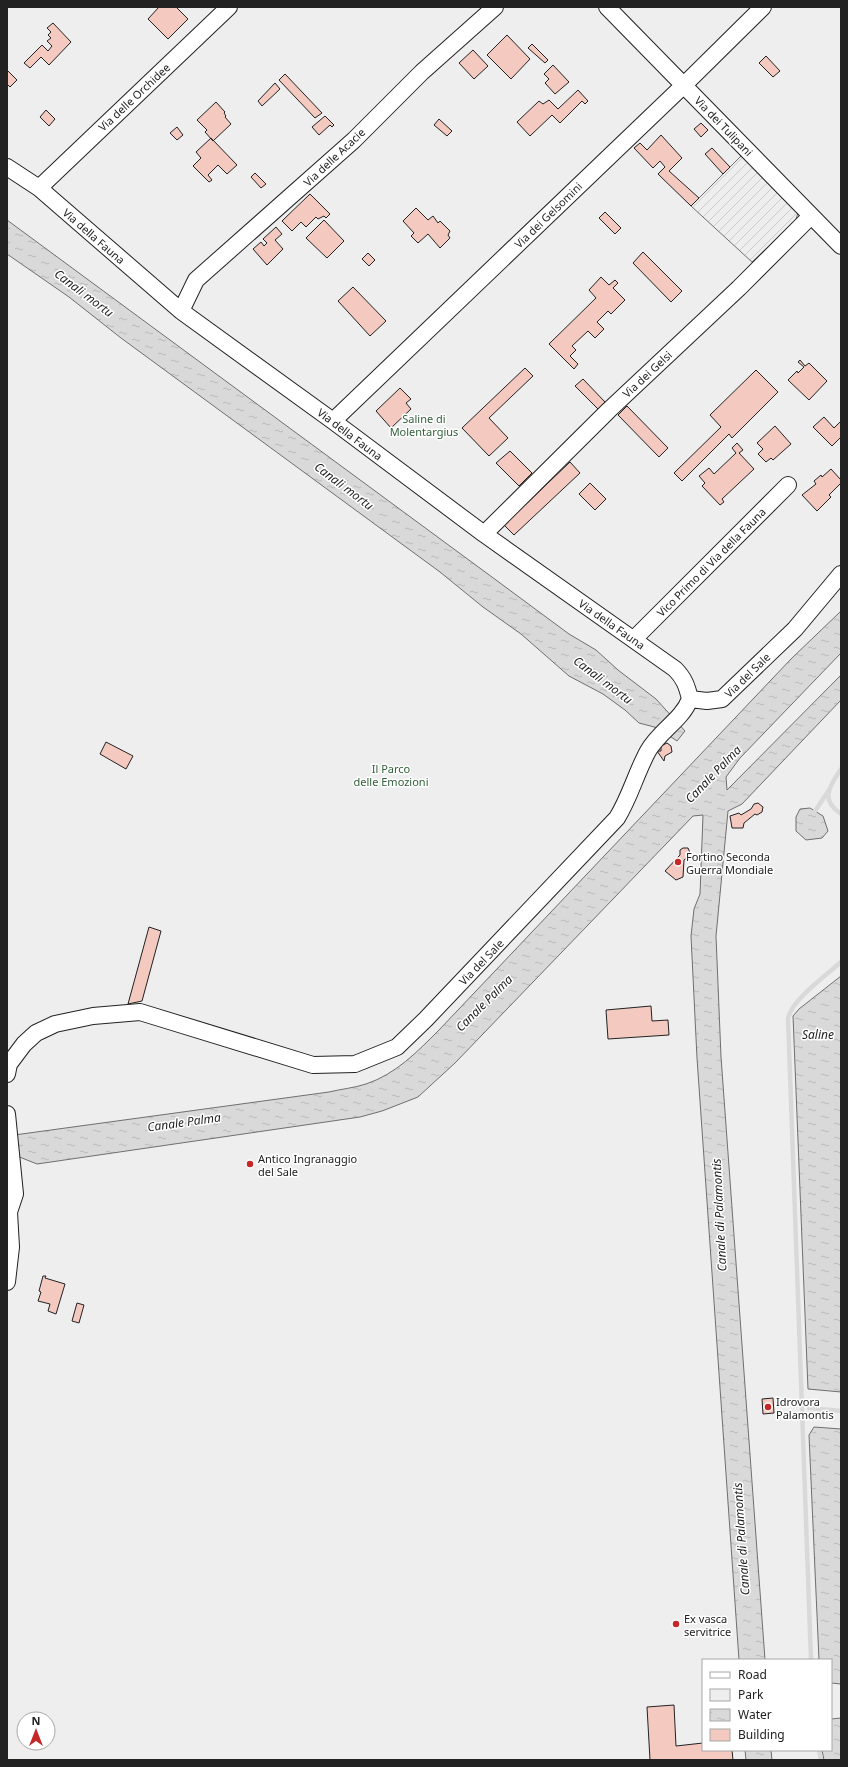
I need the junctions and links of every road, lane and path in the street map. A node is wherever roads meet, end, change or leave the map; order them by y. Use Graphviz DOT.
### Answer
graph roads {
  1 [pos="229,7"];
  2 [pos="495,7"];
  3 [pos="607,7"];
  4 [pos="763,7"];
  5 [pos="684,85"];
  6 [pos="7,167"];
  7 [pos="40,188"];
  8 [pos="811,216"];
  9 [pos="841,246"];
  10 [pos="181,311"];
  11 [pos="333,421"];
  12 [pos="788,485"];
  13 [pos="484,534"];
  14 [pos="841,574"];
  15 [pos="634,639"];
  16 [pos="690,699"];
  17 [pos="8,1067"];
  18 [pos="7,1114"];
  19 [pos="8,1121"];
  20 [pos="8,1212"];
  21 [pos="7,1282"];
  1 -- 7 [label="street, Via delle Orchidee"];
  2 -- 10 [label="street, Via delle Acacie"];
  3 -- 5 [label="street, Via dei Tulipani"];
  4 -- 5 [label="street, Via dei Gelsomini"];
  5 -- 8 [label="street, Via dei Tulipani"];
  5 -- 11 [label="street, Via dei Gelsomini"];
  6 -- 7 [label="street, Via della Fauna"];
  7 -- 10 [label="street, Via della Fauna"];
  8 -- 9 [label="street, Via dei Tulipani"];
  8 -- 13 [label="street, Via dei Gelsi"];
  10 -- 11 [label="street, Via della Fauna"];
  11 -- 13 [label="street, Via della Fauna"];
  12 -- 15 [label="street, Vico Primo di Via della Fauna"];
  13 -- 15 [label="street, Via della Fauna"];
  14 -- 16 [label="street, Via del Sale"];
  15 -- 16 [label="street, Via della Fauna"];
  16 -- 17 [label="street, Via del Sale"];
  18 -- 19 [label="street"];
  19 -- 20 [label="street"];
  20 -- 21 [label="street"];
}
